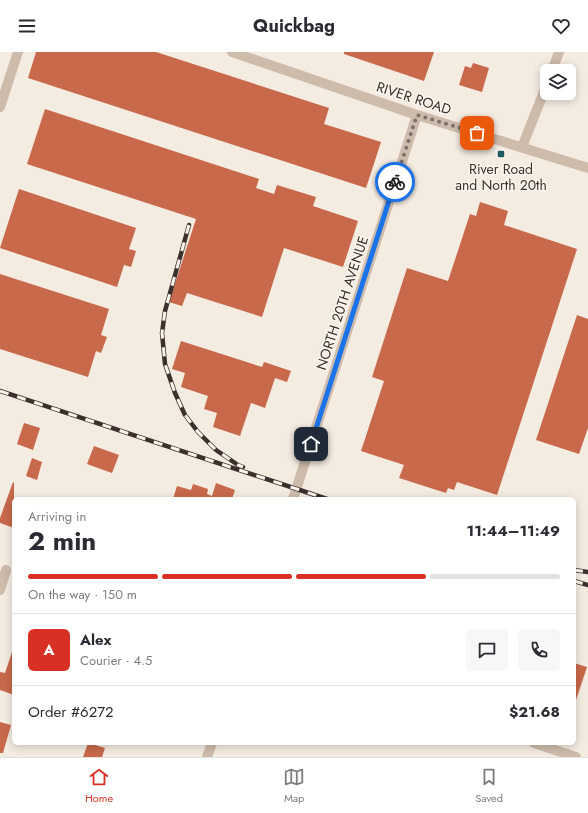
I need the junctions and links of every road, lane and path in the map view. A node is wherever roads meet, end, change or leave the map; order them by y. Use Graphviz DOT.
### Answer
graph roads {
  1 [pos="18,52"];
  2 [pos="232,52"];
  3 [pos="559,52"];
  4 [pos="555,64"];
  5 [pos="541,100"];
  6 [pos="0,107"];
  7 [pos="417,115"];
  8 [pos="522,147"];
  9 [pos="588,168"];
  10 [pos="294,497"];
  11 [pos="7,570"];
  12 [pos="0,590"];
  13 [pos="211,745"];
  14 [pos="540,745"];
  15 [pos="207,757"];
  16 [pos="576,757"];
  1 -- 6 [label="street"];
  2 -- 7 [label="street, RIVER ROAD"];
  3 -- 4 [label="street"];
  5 -- 8 [label="street"];
  7 -- 8 [label="street, RIVER ROAD"];
  7 -- 10 [label="street, NORTH 20TH AVENUE"];
  8 -- 9 [label="street, RIVER ROAD"];
  11 -- 12 [label="street"];
  13 -- 15 [label="street"];
  14 -- 16 [label="street"];
}
